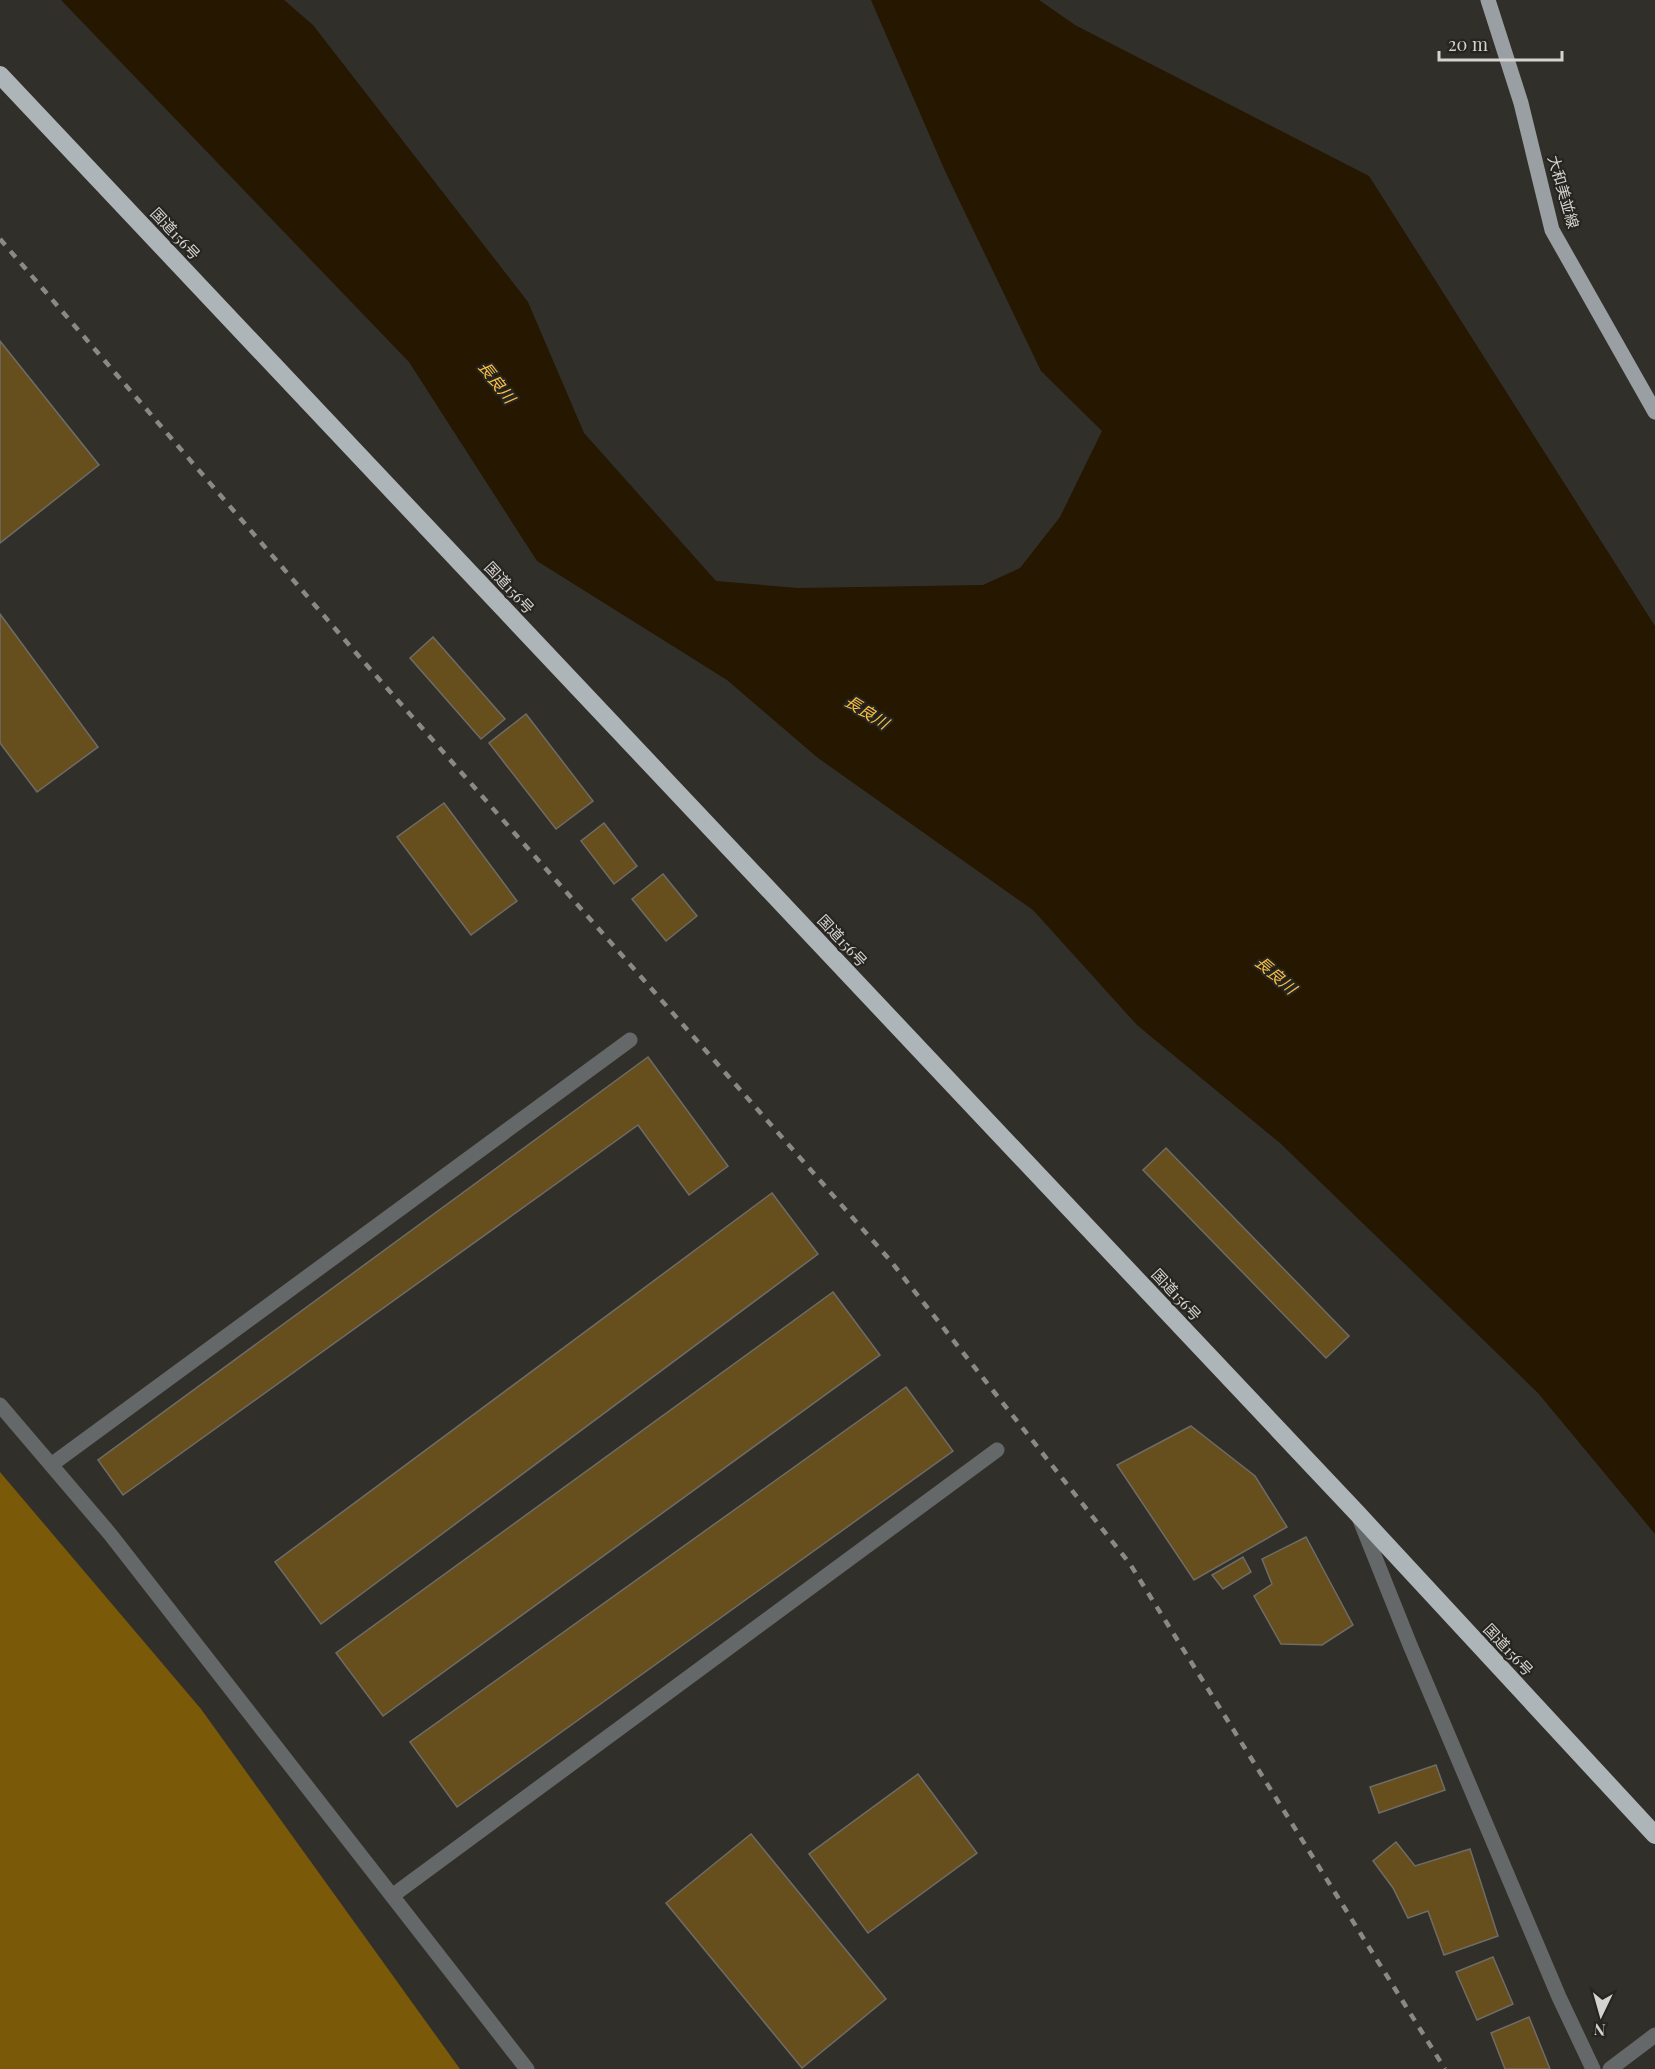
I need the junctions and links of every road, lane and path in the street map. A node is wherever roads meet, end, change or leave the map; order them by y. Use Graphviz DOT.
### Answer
graph roads {
  1 [pos="1488,0"];
  2 [pos="0,75"];
  3 [pos="1655,412"];
  4 [pos="630,1040"];
  5 [pos="0,1405"];
  6 [pos="997,1450"];
  7 [pos="51,1465"];
  8 [pos="1357,1513"];
  9 [pos="1655,1835"];
  10 [pos="392,1896"];
  11 [pos="1655,2035"];
  12 [pos="527,2069"];
  13 [pos="1593,2069"];
  14 [pos="1610,2069"];
  1 -- 3 [label="main road, 大和美並線"];
  2 -- 8 [label="highway, 国道156号"];
  4 -- 7 [label="street"];
  5 -- 7 [label="street"];
  6 -- 10 [label="street"];
  7 -- 10 [label="street"];
  8 -- 9 [label="highway, 国道156号"];
  8 -- 13 [label="street"];
  10 -- 12 [label="street"];
  11 -- 14 [label="street"];
}
